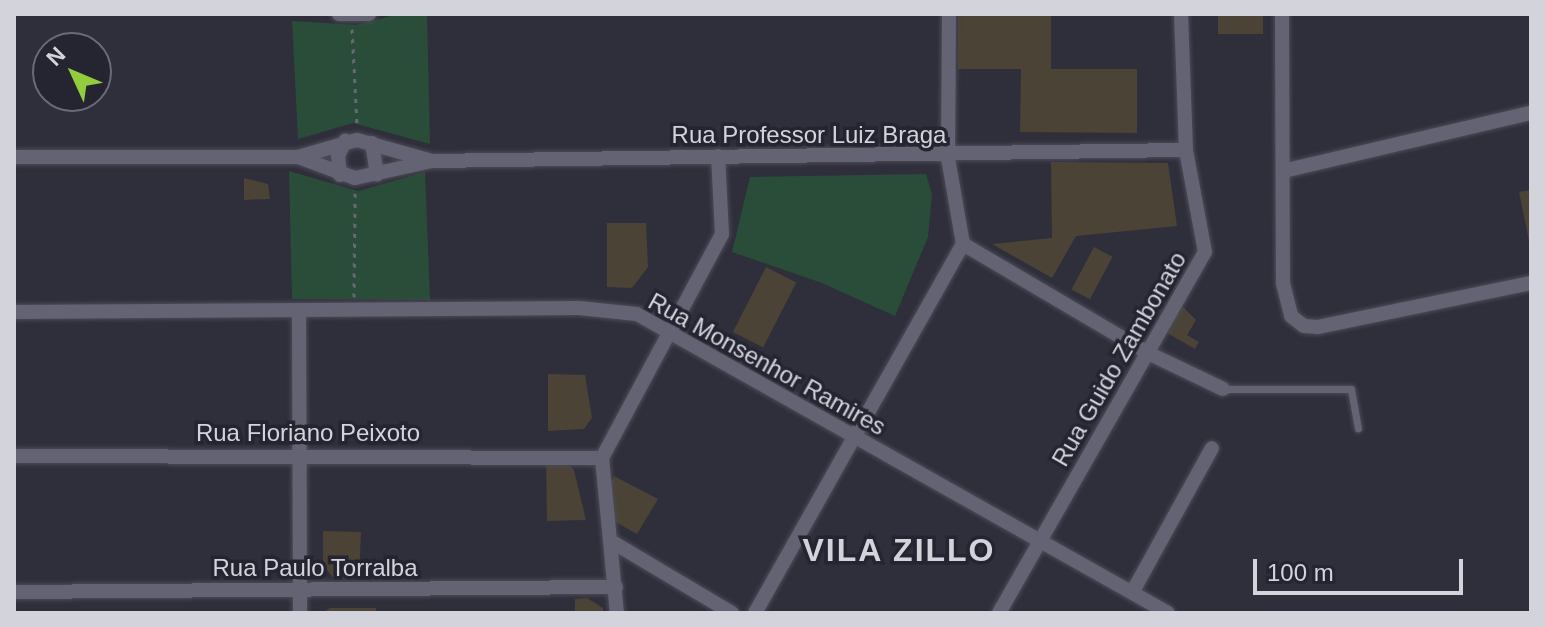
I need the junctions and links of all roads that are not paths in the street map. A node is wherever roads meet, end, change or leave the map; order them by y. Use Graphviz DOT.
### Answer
graph roads {
  1 [pos="340,14"];
  2 [pos="369,14"];
  3 [pos="949,14"];
  4 [pos="1181,14"];
  5 [pos="1282,14"];
  6 [pos="1531,113"];
  7 [pos="345,141"];
  8 [pos="372,143"];
  9 [pos="1186,150"];
  10 [pos="718,156"];
  11 [pos="14,157"];
  12 [pos="298,157"];
  13 [pos="948,158"];
  14 [pos="432,161"];
  15 [pos="1283,171"];
  16 [pos="340,175"];
  17 [pos="377,175"];
  18 [pos="963,244"];
  19 [pos="1531,283"];
  20 [pos="14,312"];
  21 [pos="299,313"];
  22 [pos="670,333"];
  23 [pos="1148,353"];
  24 [pos="1223,389"];
  25 [pos="1358,428"];
  26 [pos="857,438"];
  27 [pos="1212,448"];
  28 [pos="300,454"];
  29 [pos="14,456"];
  30 [pos="602,458"];
  31 [pos="1042,539"];
  32 [pos="614,543"];
  33 [pos="616,587"];
  34 [pos="300,591"];
  35 [pos="1133,591"];
  36 [pos="14,592"];
  37 [pos="300,613"];
  38 [pos="617,613"];
  39 [pos="732,613"];
  40 [pos="755,613"];
  41 [pos="999,613"];
  42 [pos="1168,613"];
  1 -- 2 [label="street"];
  3 -- 13 [label="street"];
  4 -- 9 [label="street, Rua Guido Zambonato"];
  5 -- 15 [label="street"];
  6 -- 15 [label="street"];
  7 -- 8 [label="street, Rua Professor Luiz Braga"];
  7 -- 12 [label="street, Rua Professor Luiz Braga"];
  7 -- 16 [label="street"];
  8 -- 14 [label="street, Rua Professor Luiz Braga"];
  8 -- 17 [label="street"];
  9 -- 13 [label="street, Rua Professor Luiz Braga"];
  9 -- 23 [label="street, Rua Guido Zambonato"];
  10 -- 13 [label="street, Rua Professor Luiz Braga"];
  10 -- 14 [label="street, Rua Professor Luiz Braga"];
  10 -- 22 [label="street"];
  11 -- 12 [label="street, Rua Professor Luiz Braga"];
  12 -- 16 [label="street, Rua Professor Luiz Braga"];
  13 -- 18 [label="street"];
  14 -- 17 [label="street, Rua Professor Luiz Braga"];
  15 -- 19 [label="street"];
  16 -- 17 [label="street, Rua Professor Luiz Braga"];
  18 -- 23 [label="street"];
  18 -- 26 [label="street"];
  20 -- 21 [label="street, Rua Monsenhor Ramires"];
  21 -- 22 [label="street, Rua Monsenhor Ramires"];
  21 -- 28 [label="street"];
  22 -- 26 [label="street, Rua Monsenhor Ramires"];
  22 -- 30 [label="street"];
  23 -- 24 [label="street"];
  23 -- 31 [label="street, Rua Guido Zambonato"];
  24 -- 25 [label="lane"];
  26 -- 31 [label="street, Rua Monsenhor Ramires"];
  26 -- 40 [label="street"];
  27 -- 35 [label="street"];
  28 -- 29 [label="street, Rua Floriano Peixoto"];
  28 -- 30 [label="street, Rua Floriano Peixoto"];
  28 -- 34 [label="street"];
  30 -- 32 [label="street"];
  31 -- 35 [label="street, Rua Monsenhor Ramires"];
  31 -- 41 [label="street, Rua Guido Zambonato"];
  32 -- 33 [label="street"];
  32 -- 39 [label="street"];
  33 -- 34 [label="street, Rua Paulo Torralba"];
  33 -- 38 [label="street"];
  34 -- 36 [label="street, Rua Paulo Torralba"];
  34 -- 37 [label="street"];
  35 -- 42 [label="street, Rua Monsenhor Ramires"];
}
